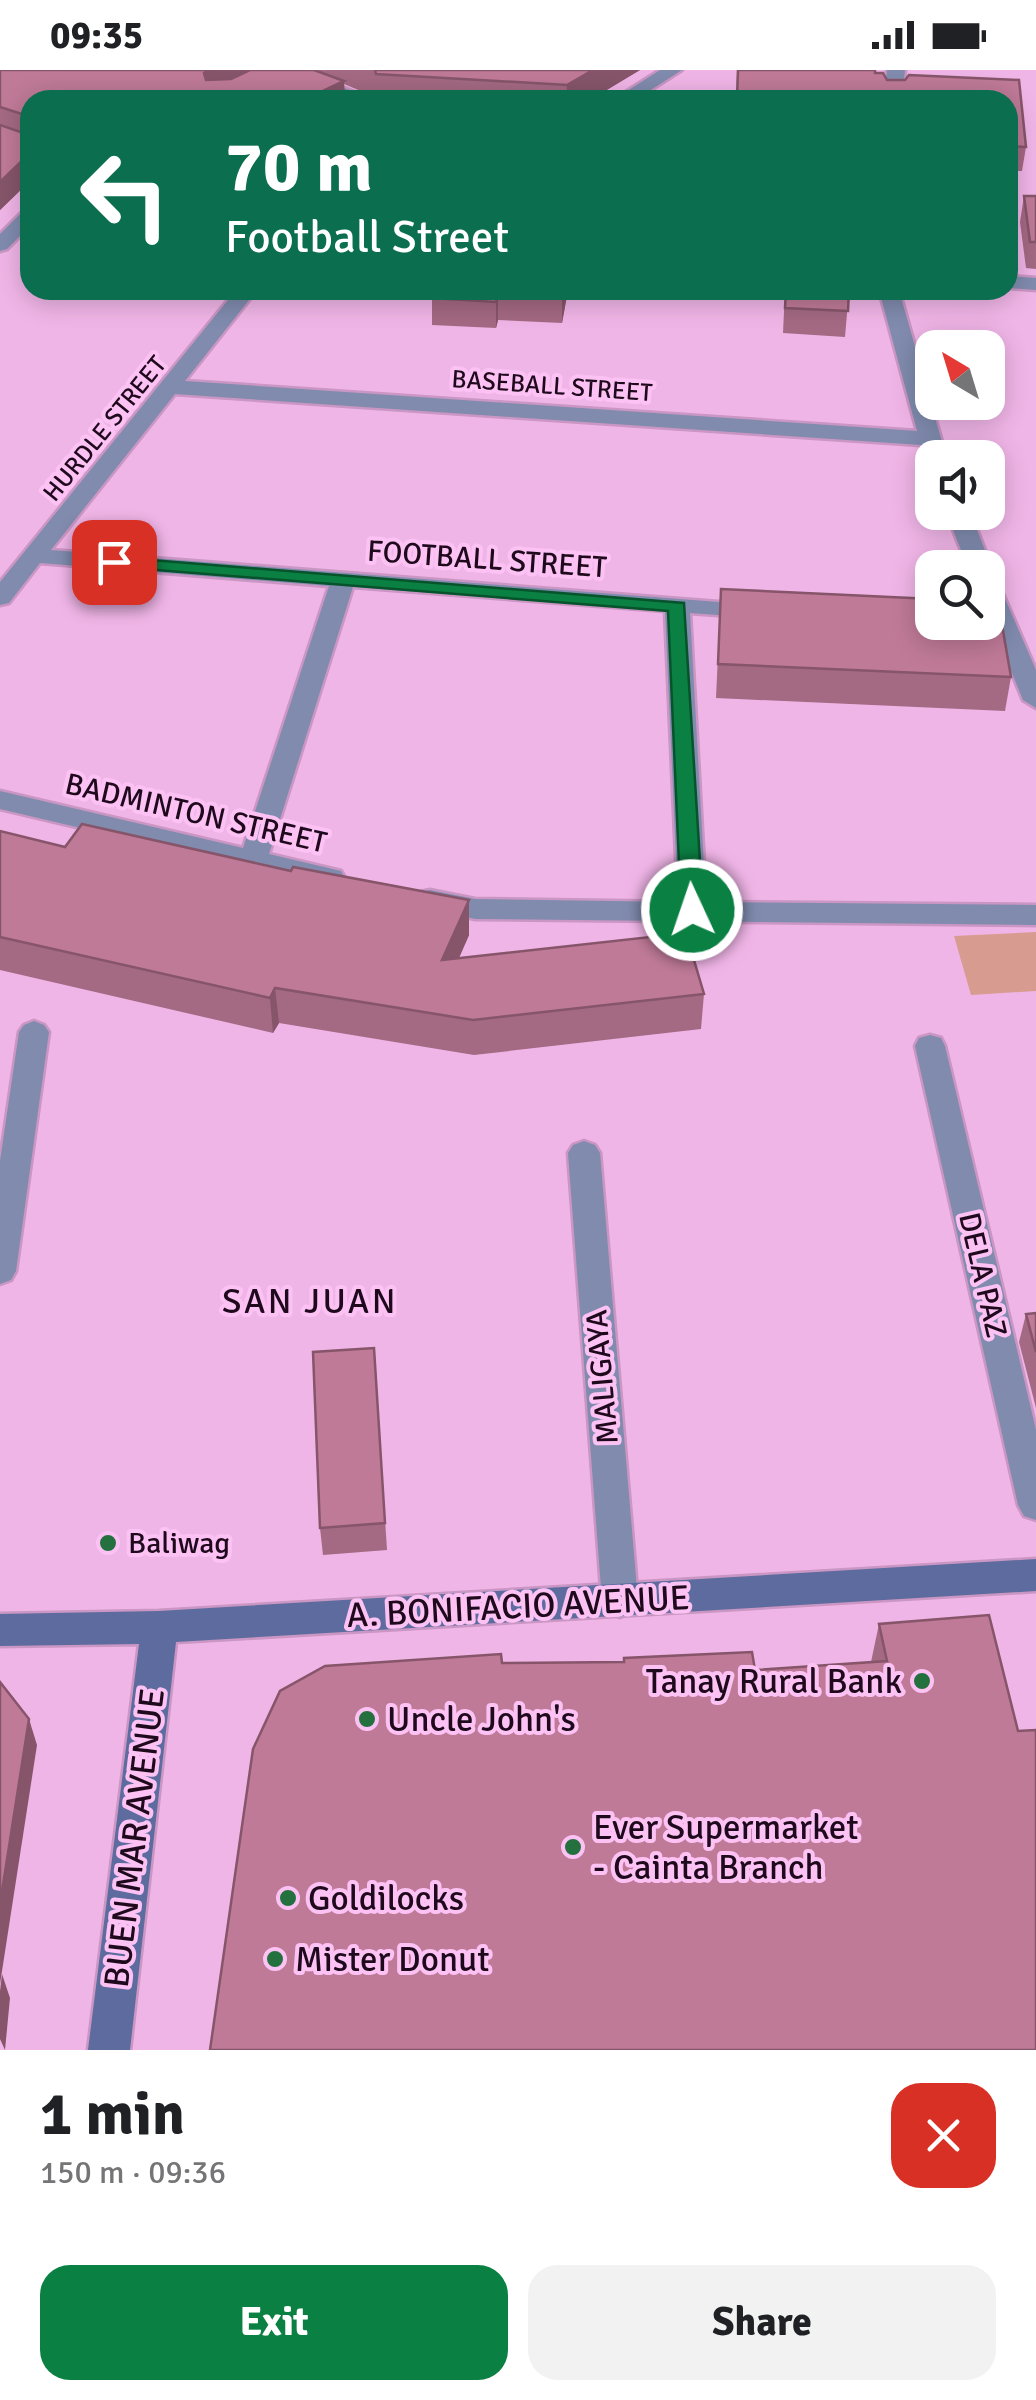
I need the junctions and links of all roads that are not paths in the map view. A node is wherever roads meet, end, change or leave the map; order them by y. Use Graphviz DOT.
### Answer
graph roads {
  1 [pos="672,70"];
  2 [pos="274,72"];
  3 [pos="332,90"];
  4 [pos="639,90"];
  5 [pos="20,225"];
  6 [pos="0,245"];
  7 [pos="239,300"];
  8 [pos="892,300"];
  9 [pos="172,387"];
  10 [pos="930,440"];
  11 [pos="915,447"];
  12 [pos="38,556"];
  13 [pos="342,581"];
  14 [pos="0,598"];
  15 [pos="677,606"];
  16 [pos="776,611"];
  17 [pos="1004,640"];
  18 [pos="1036,700"];
  19 [pos="0,800"];
  20 [pos="252,861"];
  21 [pos="364,885"];
  22 [pos="400,893"];
  23 [pos="692,910"];
  24 [pos="1036,914"];
  25 [pos="34,1032"];
  26 [pos="930,1046"];
  27 [pos="584,1154"];
  28 [pos="6,1190"];
  29 [pos="0,1271"];
  30 [pos="1036,1505"];
  31 [pos="1036,1575"];
  32 [pos="620,1601"];
  33 [pos="159,1627"];
  34 [pos="0,1630"];
  35 [pos="108,2050"];
  1 -- 4 [label="street"];
  2 -- 3 [label="street"];
  5 -- 6 [label="street"];
  7 -- 9 [label="street, HURDLE STREET"];
  8 -- 10 [label="street"];
  9 -- 11 [label="street, BASEBALL STREET"];
  9 -- 12 [label="street, HURDLE STREET"];
  12 -- 13 [label="street, FOOTBALL STREET"];
  12 -- 14 [label="street, HURDLE STREET"];
  13 -- 15 [label="street, FOOTBALL STREET"];
  13 -- 20 [label="street"];
  15 -- 16 [label="street, FOOTBALL STREET"];
  15 -- 23 [label="street"];
  17 -- 18 [label="street"];
  19 -- 20 [label="street, BADMINTON STREET"];
  20 -- 21 [label="street, BADMINTON STREET"];
  22 -- 23 [label="street"];
  23 -- 24 [label="street"];
  25 -- 28 [label="street"];
  26 -- 30 [label="street, DELA PAZ"];
  27 -- 32 [label="street, MALIGAYA"];
  28 -- 29 [label="street"];
  31 -- 32 [label="main road, A. BONIFACIO AVENUE"];
  32 -- 33 [label="main road, A. BONIFACIO AVENUE"];
  33 -- 34 [label="main road, A. BONIFACIO AVENUE"];
  33 -- 35 [label="main road, BUEN MAR AVENUE"];
}
